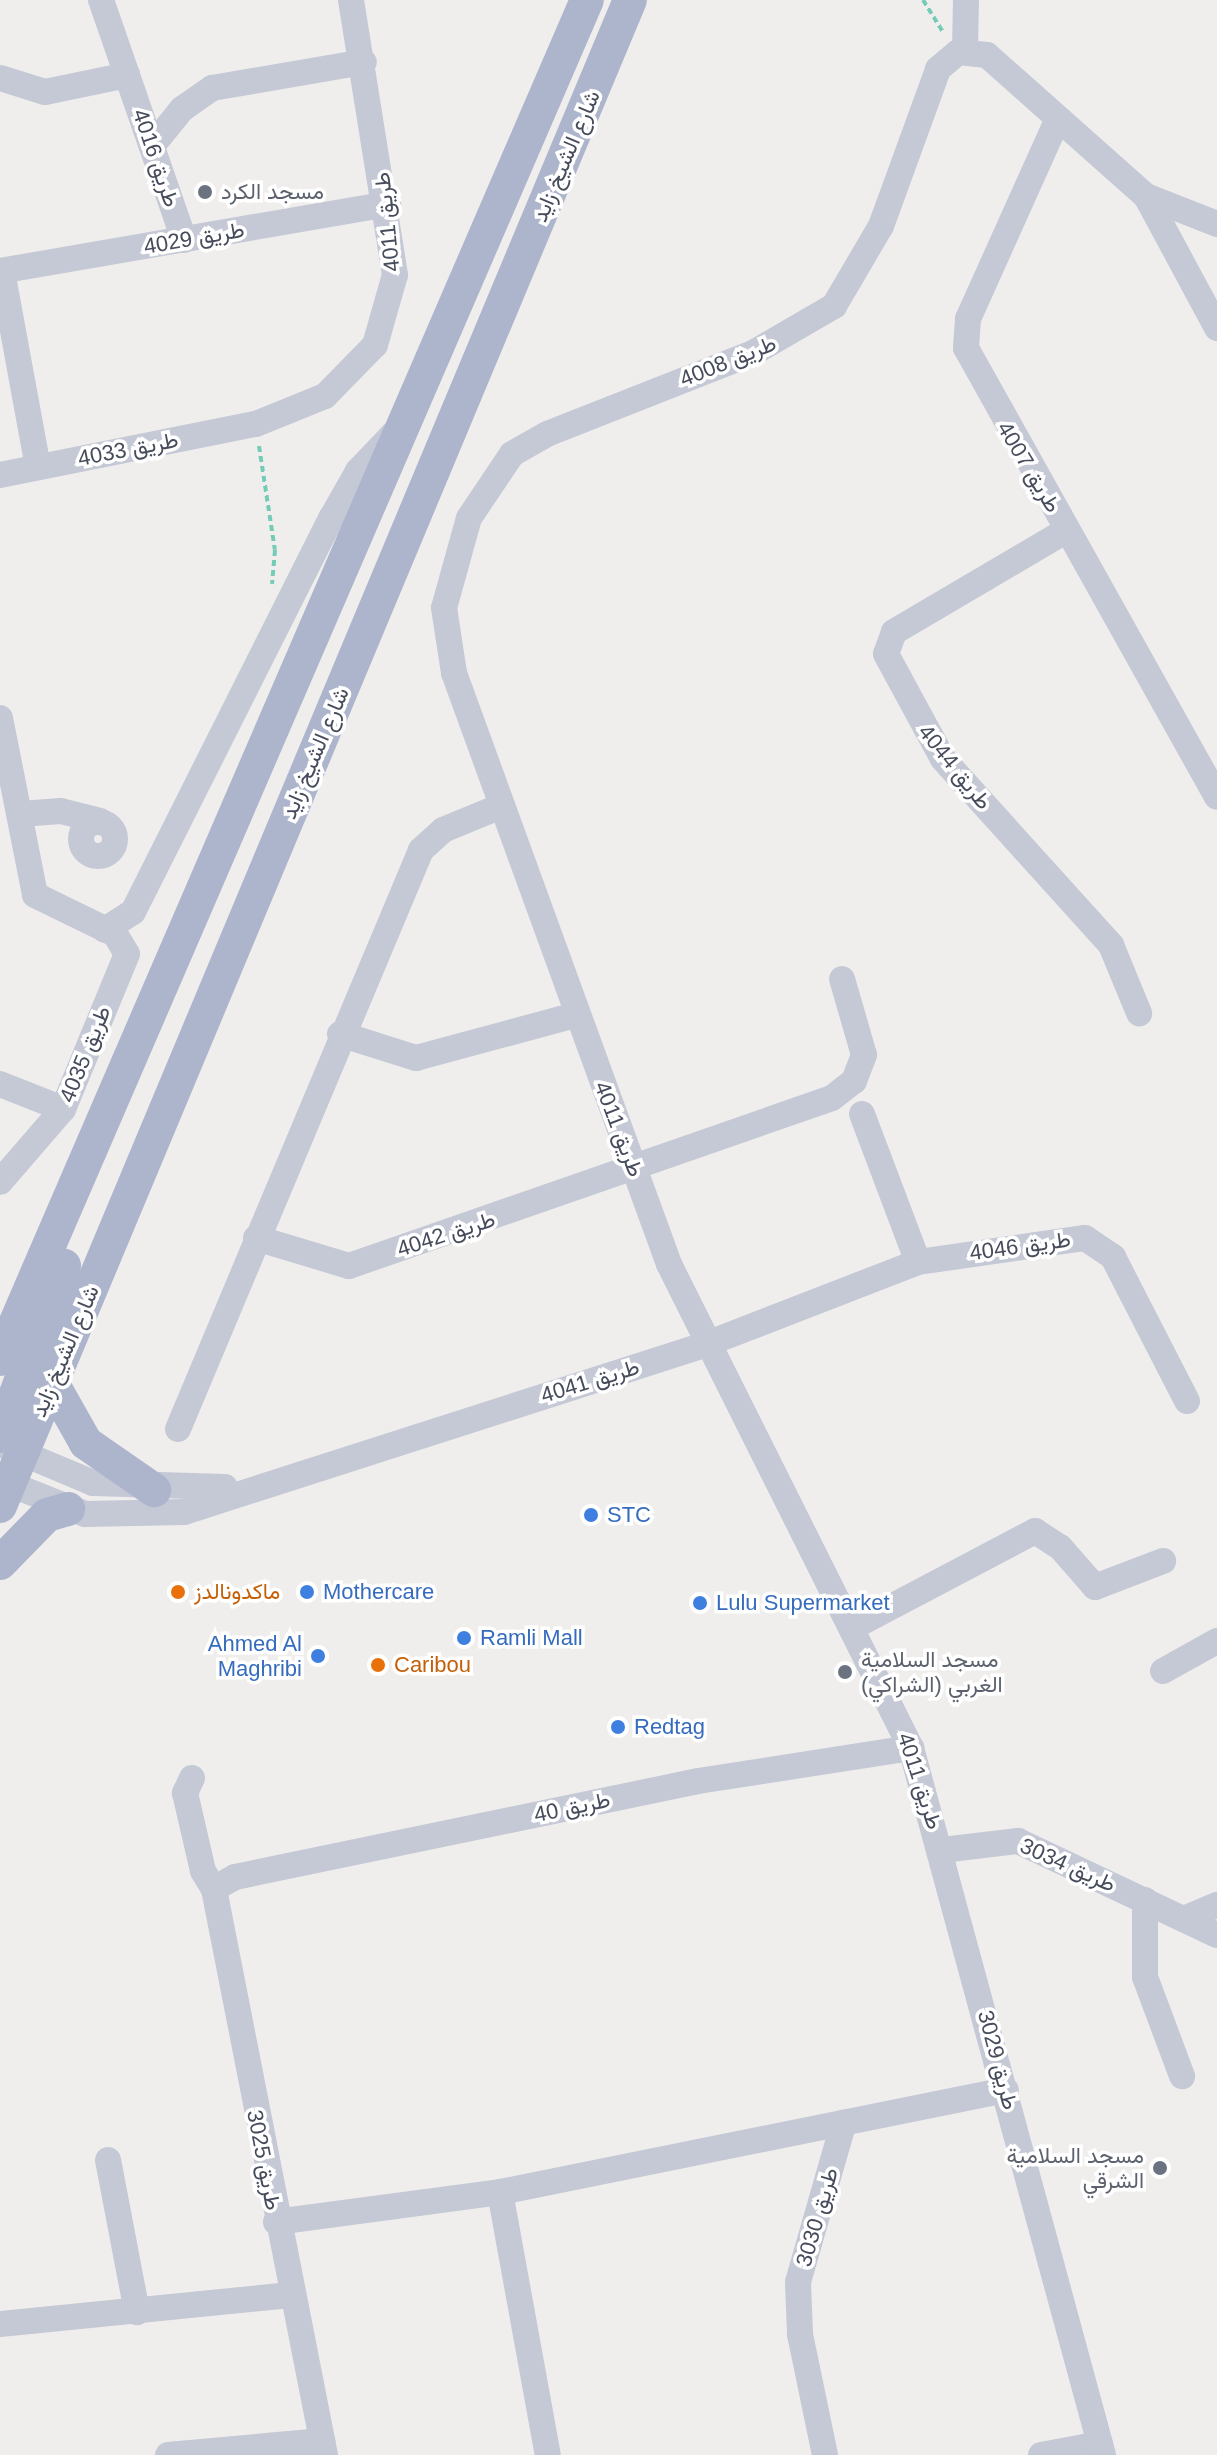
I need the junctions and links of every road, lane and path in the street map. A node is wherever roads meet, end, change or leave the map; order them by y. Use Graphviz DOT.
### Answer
graph roads {
  1 [pos="101,0"];
  2 [pos="351,0"];
  3 [pos="587,0"];
  4 [pos="630,0"];
  5 [pos="923,0"];
  6 [pos="966,0"];
  7 [pos="961,51"];
  8 [pos="364,62"];
  9 [pos="127,75"];
  10 [pos="0,78"];
  11 [pos="1056,123"];
  12 [pos="152,146"];
  13 [pos="1146,196"];
  14 [pos="388,204"];
  15 [pos="1217,224"];
  16 [pos="184,240"];
  17 [pos="1,271"];
  18 [pos="1217,328"];
  19 [pos="8,348"];
  20 [pos="409,416"];
  21 [pos="256,424"];
  22 [pos="38,467"];
  23 [pos="0,475"];
  24 [pos="1067,530"];
  25 [pos="268,599"];
  26 [pos="444,608"];
  27 [pos="0,718"];
  28 [pos="1217,797"];
  29 [pos="501,806"];
  30 [pos="20,814"];
  31 [pos="100,821"];
  32 [pos="105,930"];
  33 [pos="842,979"];
  34 [pos="1139,1013"];
  35 [pos="575,1015"];
  36 [pos="340,1034"];
  37 [pos="0,1084"];
  38 [pos="63,1109"];
  39 [pos="862,1114"];
  40 [pos="635,1172"];
  41 [pos="0,1182"];
  42 [pos="66,1214"];
  43 [pos="256,1238"];
  44 [pos="918,1262"];
  45 [pos="34,1283"];
  46 [pos="0,1324"];
  47 [pos="704,1345"];
  48 [pos="0,1359"];
  49 [pos="51,1381"];
  50 [pos="1187,1401"];
  51 [pos="178,1429"];
  52 [pos="4,1468"];
  53 [pos="257,1484"];
  54 [pos="154,1490"];
  55 [pos="68,1509"];
  56 [pos="1163,1561"];
  57 [pos="0,1563"];
  58 [pos="853,1627"];
  59 [pos="1217,1641"];
  60 [pos="1163,1671"];
  61 [pos="911,1748"];
  62 [pos="192,1778"];
  63 [pos="942,1850"];
  64 [pos="224,1883"];
  65 [pos="1145,1900"];
  66 [pos="1217,1905"];
  67 [pos="1186,1918"];
  68 [pos="1217,1935"];
  69 [pos="1182,2076"];
  70 [pos="1006,2090"];
  71 [pos="844,2122"];
  72 [pos="108,2160"];
  73 [pos="500,2192"];
  74 [pos="276,2222"];
  75 [pos="291,2295"];
  76 [pos="137,2312"];
  77 [pos="0,2324"];
  78 [pos="323,2448"];
  79 [pos="1102,2450"];
  80 [pos="168,2455"];
  81 [pos="548,2455"];
  82 [pos="825,2455"];
  83 [pos="1041,2455"];
  1 -- 9 [label="street, طريق 4016"];
  2 -- 8 [label="street, طريق 4011"];
  3 -- 20 [label="main road, شارع الشيخ زايد"];
  4 -- 49 [label="main road, شارع الشيخ زايد"];
  5 -- 7 [label="path"];
  6 -- 7 [label="street"];
  7 -- 11 [label="street"];
  7 -- 26 [label="street, طريق 4008"];
  8 -- 12 [label="street"];
  8 -- 14 [label="street, طريق 4011"];
  9 -- 10 [label="street"];
  9 -- 12 [label="street, طريق 4016"];
  11 -- 13 [label="street"];
  11 -- 24 [label="street, طريق 4007"];
  12 -- 16 [label="street, طريق 4016"];
  13 -- 15 [label="street"];
  13 -- 18 [label="street"];
  14 -- 16 [label="street, طريق 4029"];
  14 -- 21 [label="street, طريق 4011"];
  16 -- 17 [label="street, طريق 4029"];
  17 -- 19 [label="street"];
  19 -- 22 [label="street"];
  20 -- 32 [label="street"];
  20 -- 42 [label="main road, شارع الشيخ زايد"];
  21 -- 22 [label="street, طريق 4033"];
  21 -- 25 [label="path"];
  22 -- 23 [label="street, طريق 4033"];
  24 -- 28 [label="street, طريق 4007"];
  24 -- 34 [label="street, طريق 4044"];
  26 -- 29 [label="street, طريق 4011"];
  27 -- 30 [label="street"];
  29 -- 35 [label="street, طريق 4011"];
  29 -- 36 [label="street"];
  30 -- 31 [label="street"];
  30 -- 32 [label="street"];
  32 -- 38 [label="street, طريق 4035"];
  33 -- 40 [label="street, طريق 4042"];
  35 -- 36 [label="street"];
  35 -- 40 [label="street, طريق 4011"];
  36 -- 43 [label="street"];
  37 -- 38 [label="street"];
  38 -- 41 [label="street, طريق 4035"];
  39 -- 44 [label="street"];
  40 -- 43 [label="street, طريق 4042"];
  40 -- 47 [label="street, طريق 4011"];
  42 -- 45 [label="main road, شارع الشيخ زايد"];
  42 -- 52 [label="main road"];
  43 -- 51 [label="street"];
  44 -- 47 [label="street, طريق 4041"];
  44 -- 50 [label="street, طريق 4046"];
  45 -- 46 [label="main road"];
  45 -- 48 [label="main road, شارع الشيخ زايد"];
  47 -- 53 [label="street, طريق 4041"];
  47 -- 58 [label="street, طريق 4011"];
  49 -- 52 [label="main road, شارع الشيخ زايد"];
  49 -- 54 [label="main road"];
  52 -- 54 [label="street, طريق 4041"];
  52 -- 55 [label="street, طريق 4041"];
  53 -- 54 [label="street, طريق 4041"];
  53 -- 55 [label="street, طريق 4041"];
  55 -- 57 [label="main road"];
  56 -- 58 [label="street"];
  58 -- 61 [label="street, طريق 4011"];
  59 -- 60 [label="street"];
  61 -- 63 [label="street, طريق 4011"];
  61 -- 64 [label="street, طريق 40"];
  62 -- 64 [label="street, طريق 3025"];
  63 -- 65 [label="street, طريق 3034"];
  63 -- 70 [label="street, طريق 3029"];
  64 -- 74 [label="street, طريق 3025"];
  65 -- 67 [label="street, طريق 3034"];
  65 -- 69 [label="street"];
  66 -- 67 [label="street"];
  67 -- 68 [label="street, طريق 3034"];
  70 -- 71 [label="street"];
  70 -- 79 [label="street, طريق 3029"];
  71 -- 73 [label="street"];
  71 -- 82 [label="street, طريق 3030"];
  72 -- 76 [label="street"];
  73 -- 74 [label="street"];
  73 -- 81 [label="street"];
  74 -- 75 [label="street, طريق 3025"];
  75 -- 76 [label="street"];
  75 -- 78 [label="street, طريق 3025"];
  76 -- 77 [label="street"];
  78 -- 80 [label="street"];
  79 -- 83 [label="street"];
}
